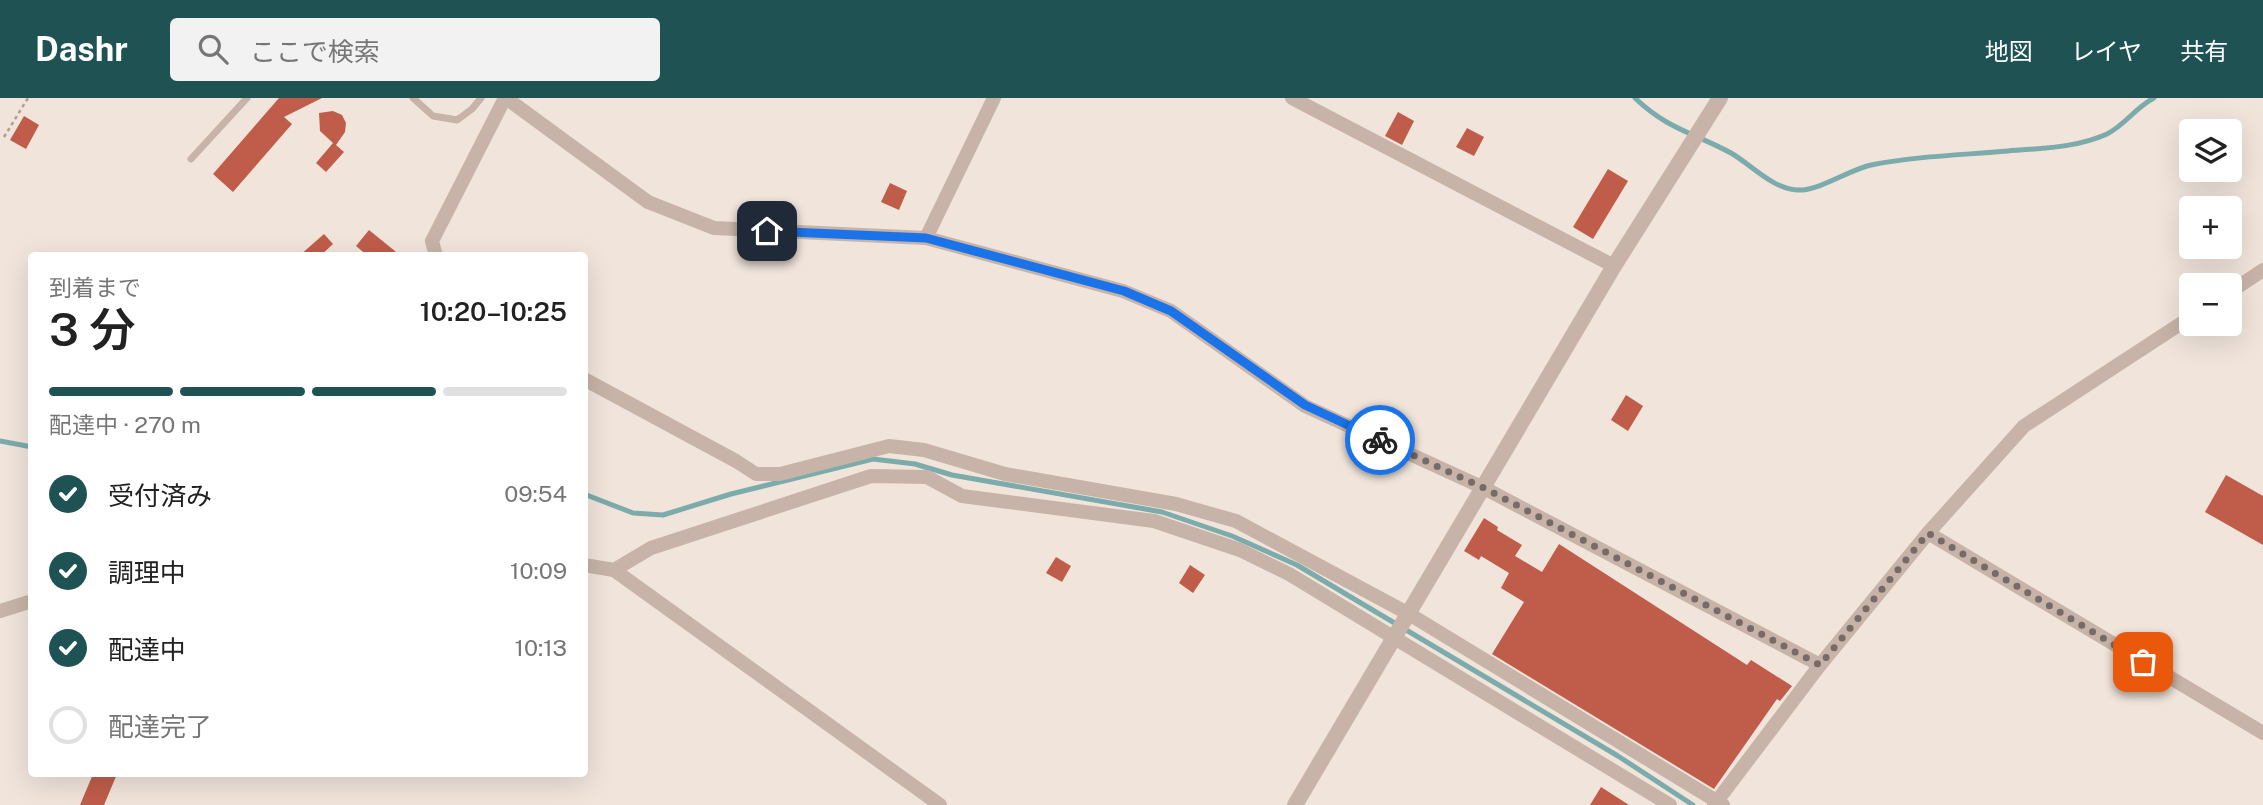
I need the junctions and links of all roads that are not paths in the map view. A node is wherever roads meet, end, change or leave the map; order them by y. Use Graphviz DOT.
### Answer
graph roads {
  1 [pos="247,98"];
  2 [pos="413,98"];
  3 [pos="481,98"];
  4 [pos="506,98"];
  5 [pos="994,98"];
  6 [pos="1292,98"];
  7 [pos="1720,98"];
  8 [pos="191,159"];
  9 [pos="926,238"];
  10 [pos="435,252"];
  11 [pos="1614,266"];
  12 [pos="2263,270"];
  13 [pos="2242,284"];
  14 [pos="2179,325"];
  15 [pos="588,381"];
  16 [pos="1484,488"];
  17 [pos="1928,533"];
  18 [pos="588,566"];
  19 [pos="614,570"];
  20 [pos="28,602"];
  21 [pos="0,611"];
  22 [pos="1409,614"];
  23 [pos="1394,635"];
  24 [pos="1820,665"];
  25 [pos="2263,733"];
  26 [pos="1718,804"];
  27 [pos="940,805"];
  28 [pos="1295,805"];
  29 [pos="1670,805"];
  1 -- 8 [label="lane"];
  2 -- 3 [label="lane"];
  4 -- 9 [label="street"];
  4 -- 10 [label="street"];
  5 -- 9 [label="street"];
  6 -- 11 [label="street"];
  7 -- 11 [label="street"];
  9 -- 16 [label="street"];
  11 -- 16 [label="street"];
  12 -- 13 [label="street"];
  14 -- 17 [label="street"];
  15 -- 22 [label="street"];
  16 -- 22 [label="street"];
  16 -- 24 [label="street"];
  17 -- 24 [label="street"];
  17 -- 25 [label="street"];
  18 -- 19 [label="street"];
  19 -- 23 [label="street"];
  19 -- 27 [label="street"];
  20 -- 21 [label="street"];
  22 -- 23 [label="street"];
  22 -- 26 [label="street"];
  23 -- 28 [label="street"];
  23 -- 29 [label="street"];
  24 -- 26 [label="street"];
}
